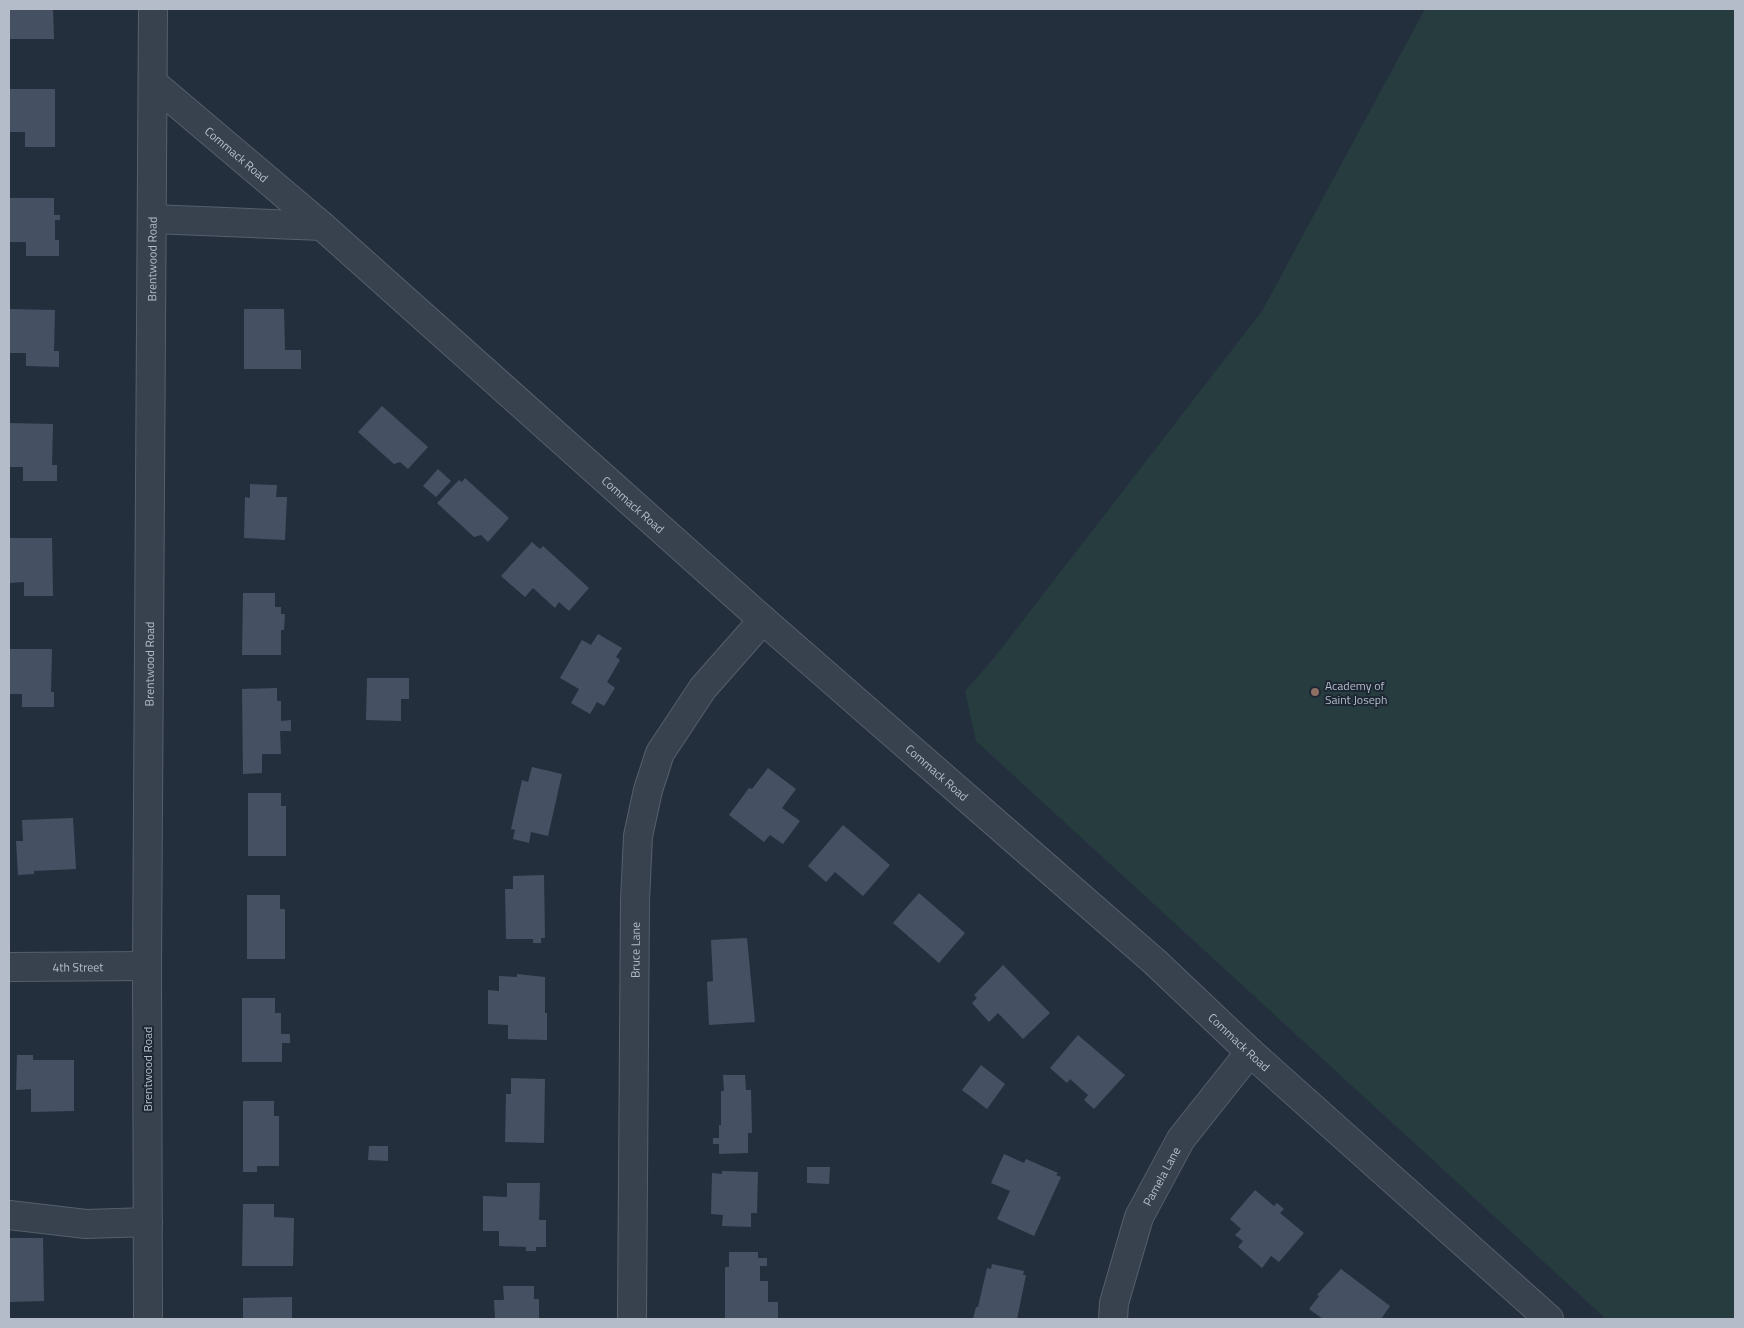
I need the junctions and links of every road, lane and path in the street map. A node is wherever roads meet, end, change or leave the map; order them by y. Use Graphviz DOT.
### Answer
graph roads {
  1 [pos="153,9"];
  2 [pos="153,83"];
  3 [pos="152,219"];
  4 [pos="322,226"];
  5 [pos="763,620"];
  6 [pos="147,966"];
  7 [pos="9,967"];
  8 [pos="1250,1052"];
  9 [pos="9,1215"];
  10 [pos="148,1222"];
  11 [pos="148,1319"];
  12 [pos="632,1319"];
  13 [pos="1113,1319"];
  14 [pos="1549,1319"];
  1 -- 2 [label="street, Brentwood Road"];
  2 -- 3 [label="street, Brentwood Road"];
  2 -- 4 [label="street, Commack Road"];
  3 -- 4 [label="street"];
  3 -- 6 [label="street, Brentwood Road"];
  4 -- 5 [label="street, Commack Road"];
  5 -- 8 [label="street, Commack Road"];
  5 -- 12 [label="street, Bruce Lane"];
  6 -- 7 [label="street, 4th Street"];
  6 -- 10 [label="street, Brentwood Road"];
  8 -- 13 [label="street, Pamela Lane"];
  8 -- 14 [label="street, Commack Road"];
  9 -- 10 [label="street"];
  10 -- 11 [label="street, Brentwood Road"];
}
